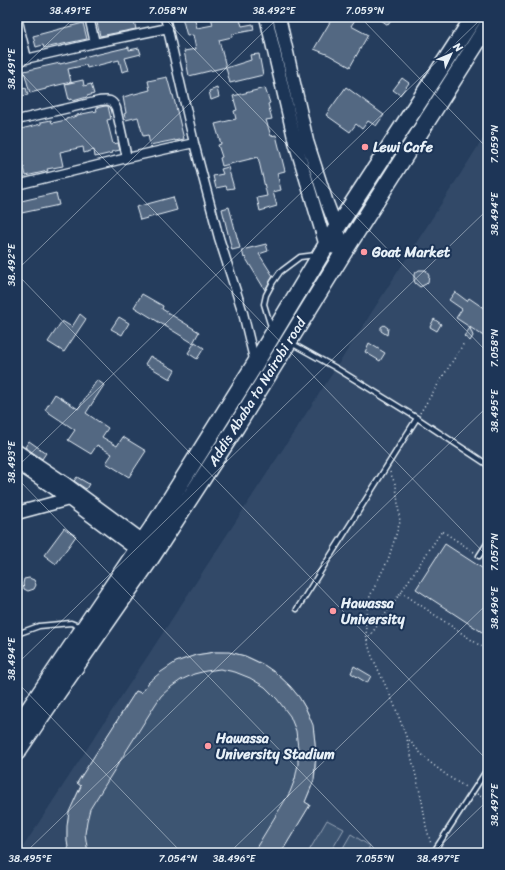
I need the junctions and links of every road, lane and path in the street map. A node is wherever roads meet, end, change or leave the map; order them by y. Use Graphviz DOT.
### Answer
graph roads {
  1 [pos="17,17"];
  2 [pos="89,17"];
  3 [pos="165,17"];
  4 [pos="266,17"];
  5 [pos="279,17"];
  6 [pos="474,17"];
  7 [pos="488,25"];
  8 [pos="168,28"];
  9 [pos="95,43"];
  10 [pos="28,59"];
  11 [pos="17,61"];
  12 [pos="17,120"];
  13 [pos="307,141"];
  14 [pos="295,142"];
  15 [pos="194,144"];
  16 [pos="127,158"];
  17 [pos="17,185"];
  18 [pos="336,229"];
  19 [pos="324,250"];
  20 [pos="345,250"];
  21 [pos="281,338"];
  22 [pos="464,343"];
  23 [pos="255,364"];
  24 [pos="417,418"];
  25 [pos="17,451"];
  26 [pos="17,463"];
  27 [pos="387,465"];
  28 [pos="488,465"];
  29 [pos="72,495"];
  30 [pos="17,513"];
  31 [pos="488,542"];
  32 [pos="147,550"];
  33 [pos="479,556"];
  34 [pos="401,592"];
  35 [pos="297,609"];
  36 [pos="91,632"];
  37 [pos="17,634"];
  38 [pos="368,640"];
  39 [pos="488,650"];
  40 [pos="18,725"];
  41 [pos="408,739"];
  42 [pos="17,752"];
  43 [pos="488,768"];
  44 [pos="473,791"];
  45 [pos="488,801"];
  46 [pos="291,851"];
  47 [pos="294,853"];
  48 [pos="433,853"];
  1 -- 10 [label="street"];
  2 -- 9 [label="street"];
  3 -- 8 [label="street"];
  4 -- 14 [label="main road"];
  5 -- 13 [label="main road"];
  6 -- 18 [label="highway, Addis Ababa to Nairobi road"];
  7 -- 20 [label="highway, Addis Ababa to Nairobi road"];
  8 -- 9 [label="street"];
  8 -- 15 [label="street"];
  9 -- 10 [label="street"];
  10 -- 11 [label="street"];
  12 -- 16 [label="street"];
  13 -- 14 [label="main road"];
  13 -- 18 [label="main road"];
  14 -- 19 [label="main road"];
  15 -- 16 [label="street"];
  15 -- 23 [label="street"];
  16 -- 17 [label="street"];
  18 -- 19 [label="highway, Addis Ababa to Nairobi road"];
  18 -- 20 [label="main road"];
  19 -- 20 [label="main road"];
  19 -- 21 [label="highway, Addis Ababa to Nairobi road"];
  19 -- 21 [label="lane"];
  20 -- 21 [label="highway, Addis Ababa to Nairobi road"];
  21 -- 23 [label="highway, Addis Ababa to Nairobi road"];
  21 -- 24 [label="lane"];
  21 -- 32 [label="highway, Addis Ababa to Nairobi road"];
  22 -- 24 [label="path"];
  23 -- 32 [label="highway, Addis Ababa to Nairobi road"];
  24 -- 27 [label="lane"];
  24 -- 28 [label="lane"];
  25 -- 29 [label="main road"];
  26 -- 29 [label="main road"];
  27 -- 35 [label="lane"];
  27 -- 38 [label="path"];
  29 -- 30 [label="main road"];
  29 -- 32 [label="main road"];
  31 -- 33 [label="lane"];
  32 -- 36 [label="highway, Addis Ababa to Nairobi road"];
  33 -- 34 [label="path"];
  34 -- 38 [label="path"];
  34 -- 39 [label="path"];
  36 -- 37 [label="lane"];
  36 -- 40 [label="highway, Addis Ababa to Nairobi road"];
  36 -- 42 [label="highway, Addis Ababa to Nairobi road"];
  38 -- 41 [label="path"];
  41 -- 44 [label="path"];
  41 -- 48 [label="path"];
  43 -- 44 [label="lane"];
  44 -- 45 [label="path"];
  44 -- 48 [label="lane"];
  46 -- 47 [label="path"];
}
